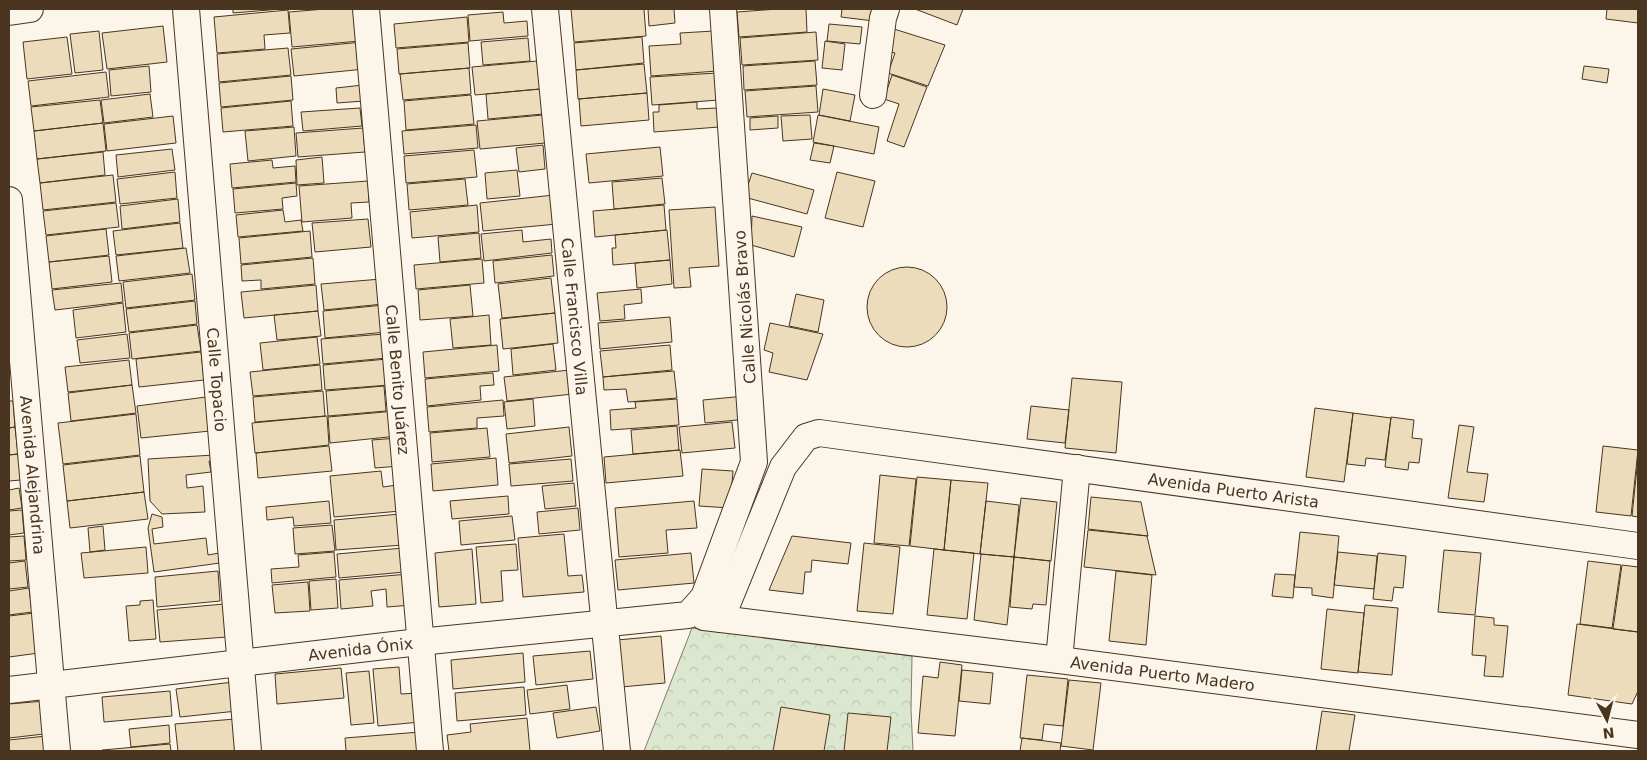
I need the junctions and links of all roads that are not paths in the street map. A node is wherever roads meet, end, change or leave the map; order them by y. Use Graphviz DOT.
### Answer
graph roads {
  1 [pos="30,9"];
  2 [pos="186,9"];
  3 [pos="366,9"];
  4 [pos="545,9"];
  5 [pos="723,9"];
  6 [pos="886,9"];
  7 [pos="9,12"];
  8 [pos="873,95"];
  9 [pos="9,200"];
  10 [pos="1077,468"];
  11 [pos="1638,546"];
  12 [pos="696,606"];
  13 [pos="721,619"];
  14 [pos="604,625"];
  15 [pos="420,642"];
  16 [pos="1058,660"];
  17 [pos="239,664"];
  18 [pos="51,685"];
  19 [pos="9,690"];
  20 [pos="1638,735"];
  21 [pos="57,751"];
  22 [pos="248,751"];
  23 [pos="430,751"];
  24 [pos="617,751"];
  25 [pos="1630,751"];
  1 -- 7 [label="street"];
  2 -- 17 [label="street, Calle Topacio"];
  3 -- 15 [label="street, Calle Benito Juárez"];
  4 -- 14 [label="street, Calle Francisco Villa"];
  5 -- 12 [label="street, Calle Nicolás Bravo"];
  6 -- 8 [label="street"];
  9 -- 18 [label="street, Avenida Alejandrina"];
  10 -- 11 [label="street, Avenida Puerto Arista"];
  10 -- 13 [label="street, Avenida Puerto Arista"];
  10 -- 16 [label="street"];
  12 -- 13 [label="street, Avenida Puerto Madero"];
  12 -- 14 [label="street, Avenida Ónix"];
  13 -- 16 [label="street, Avenida Puerto Madero"];
  14 -- 15 [label="street, Avenida Ónix"];
  14 -- 24 [label="street, Calle Francisco Villa"];
  15 -- 17 [label="street, Avenida Ónix"];
  15 -- 23 [label="street, Calle Benito Juárez"];
  16 -- 20 [label="street, Avenida Puerto Madero"];
  17 -- 18 [label="street, Avenida Ónix"];
  17 -- 22 [label="street, Calle Topacio"];
  18 -- 19 [label="street, Avenida Ónix"];
  18 -- 21 [label="street, Avenida Alejandrina"];
  20 -- 25 [label="street"];
}
